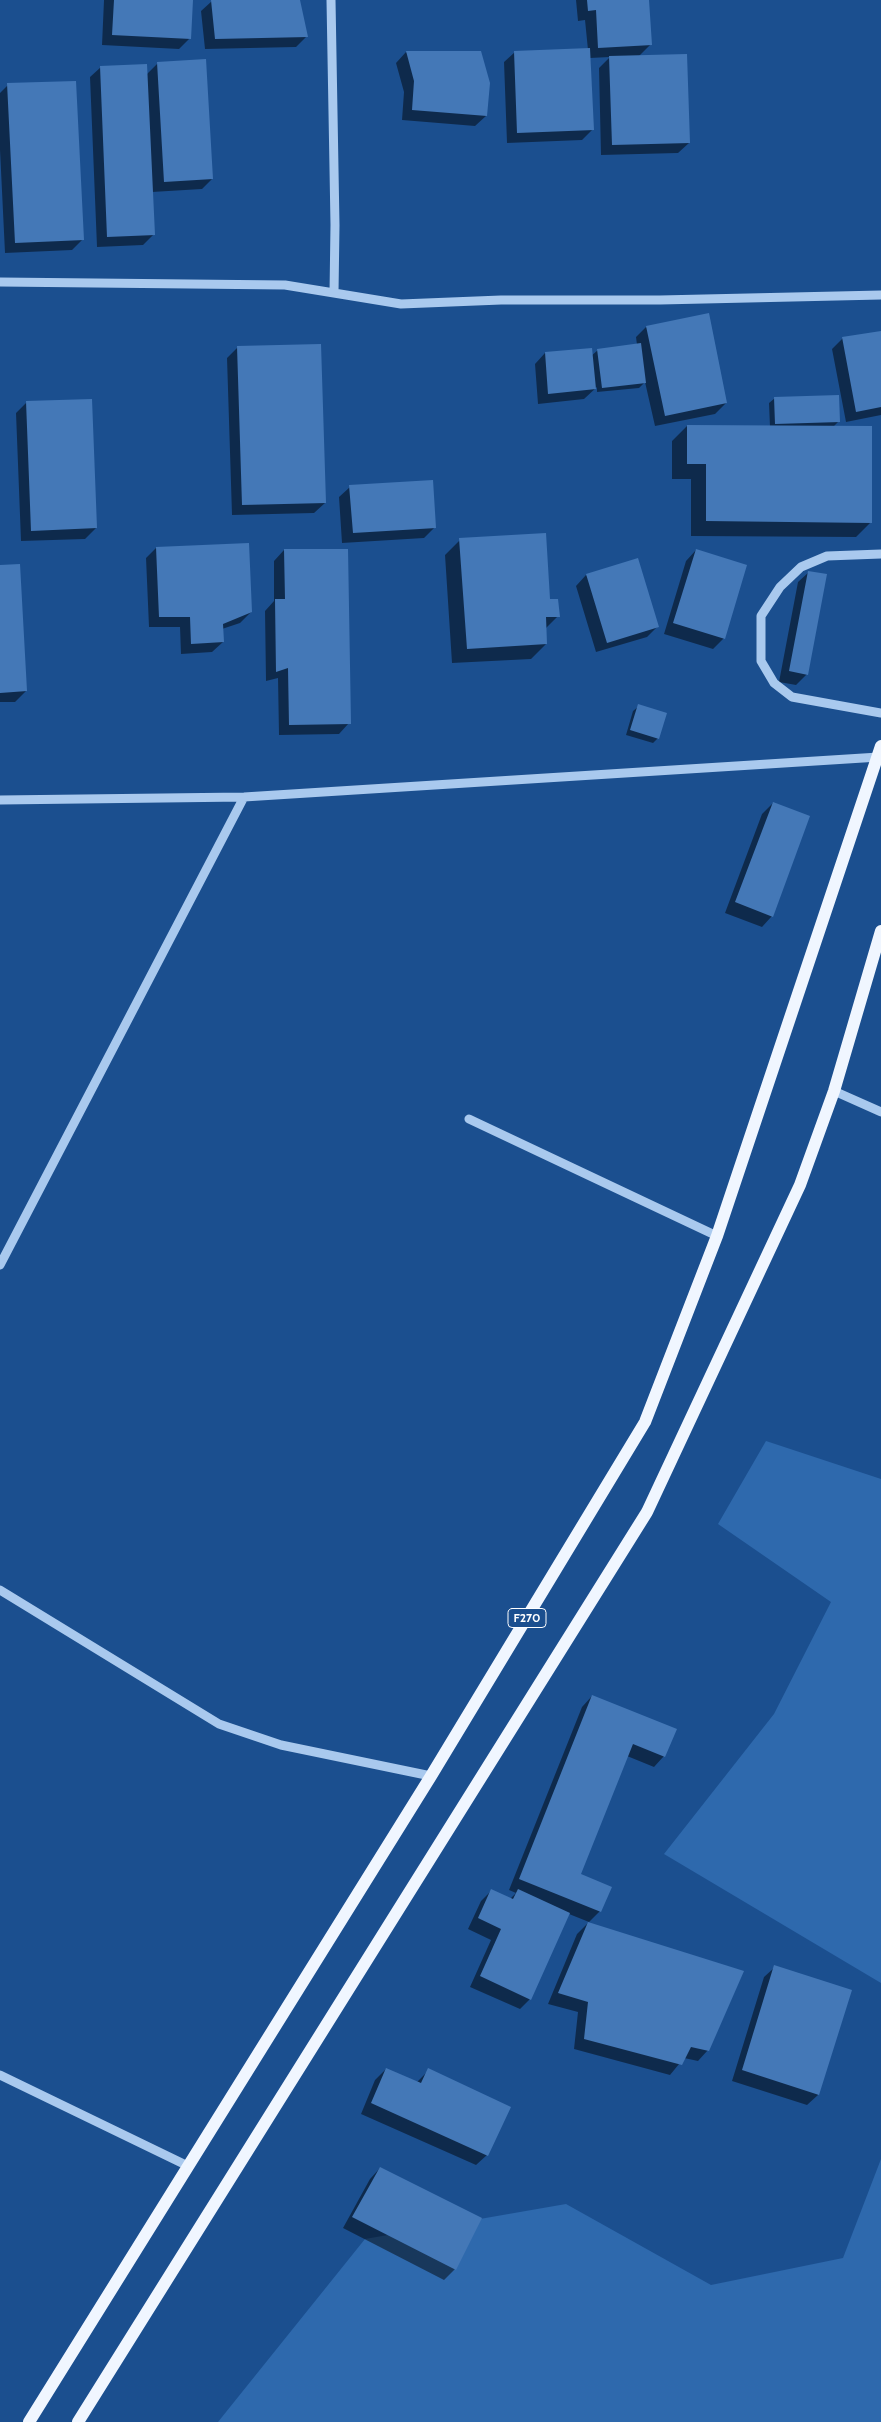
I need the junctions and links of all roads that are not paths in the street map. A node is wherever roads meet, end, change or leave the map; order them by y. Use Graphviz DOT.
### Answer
graph roads {
  1 [pos="331,0"];
  2 [pos="0,282"];
  3 [pos="334,293"];
  4 [pos="881,295"];
  5 [pos="881,554"];
  6 [pos="881,713"];
  7 [pos="880,751"];
  8 [pos="244,797"];
  9 [pos="0,800"];
  10 [pos="881,930"];
  11 [pos="834,1092"];
  12 [pos="881,1112"];
  13 [pos="469,1119"];
  14 [pos="717,1236"];
  15 [pos="0,1265"];
  16 [pos="0,1590"];
  17 [pos="431,1776"];
  18 [pos="0,2075"];
  19 [pos="188,2166"];
  20 [pos="29,2422"];
  21 [pos="78,2422"];
  1 -- 3 [label="street"];
  2 -- 3 [label="street"];
  3 -- 4 [label="street"];
  5 -- 6 [label="street"];
  7 -- 8 [label="street"];
  7 -- 14 [label="main road, F270"];
  8 -- 9 [label="street"];
  8 -- 15 [label="street"];
  10 -- 11 [label="main road"];
  11 -- 12 [label="street"];
  11 -- 21 [label="main road"];
  13 -- 14 [label="street"];
  14 -- 17 [label="main road, F270"];
  16 -- 17 [label="street"];
  17 -- 19 [label="main road, F270"];
  18 -- 19 [label="street"];
  19 -- 20 [label="main road, F270"];
}
